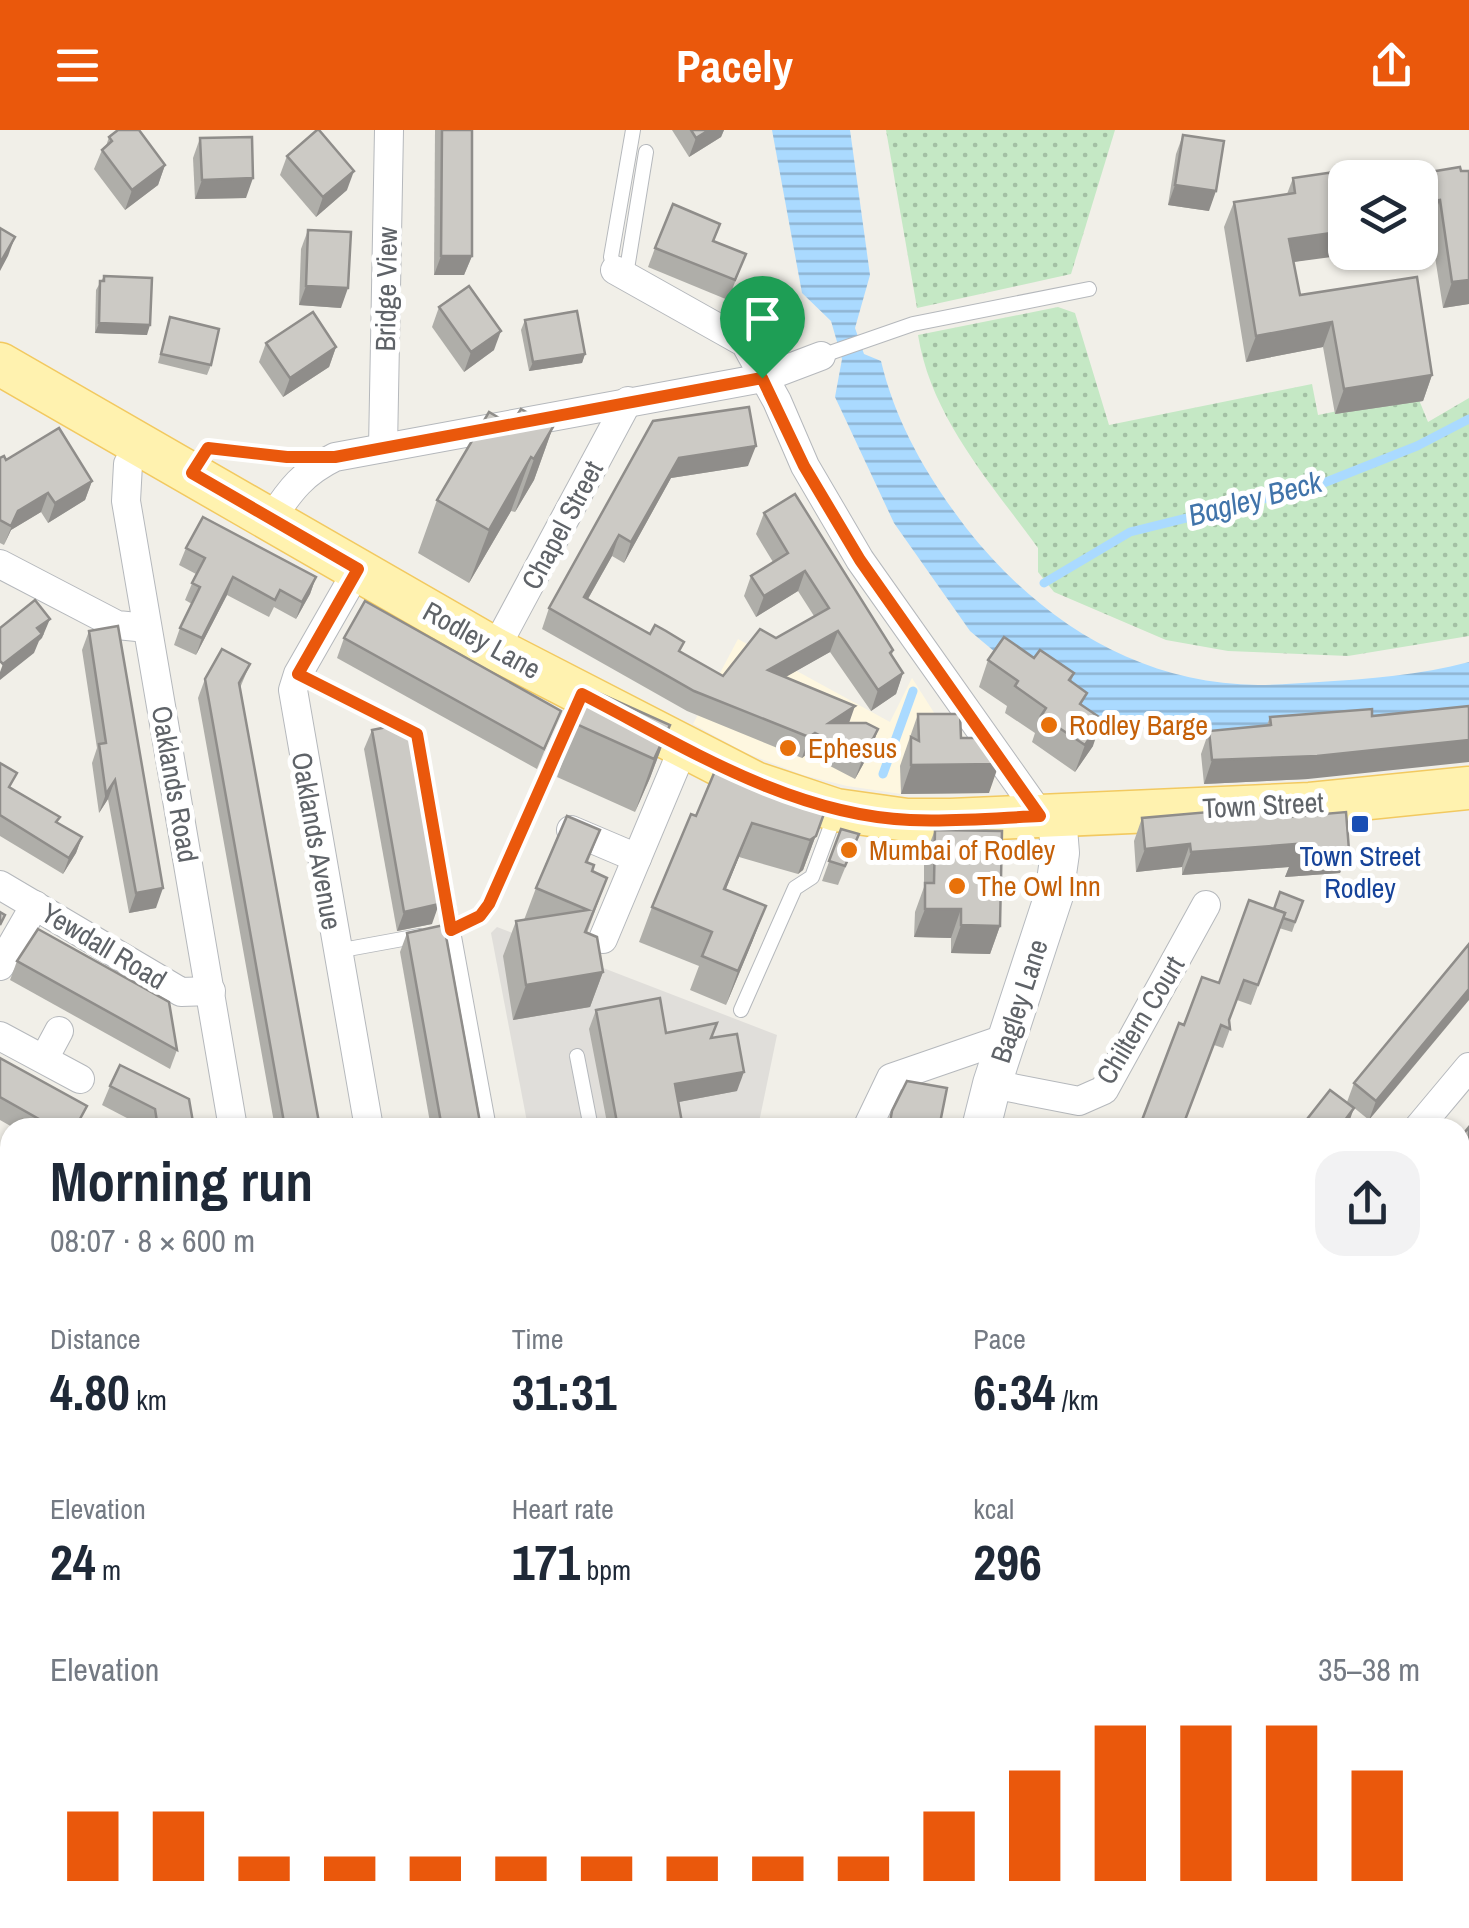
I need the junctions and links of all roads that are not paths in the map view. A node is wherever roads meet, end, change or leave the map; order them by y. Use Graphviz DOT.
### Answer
graph roads {
  1 [pos="389,130"];
  2 [pos="632,130"];
  3 [pos="646,152"];
  4 [pos="620,272"];
  5 [pos="1089,289"];
  6 [pos="820,356"];
  7 [pos="0,364"];
  8 [pos="762,378"];
  9 [pos="628,400"];
  10 [pos="140,443"];
  11 [pos="383,448"];
  12 [pos="335,457"];
  13 [pos="192,473"];
  14 [pos="272,518"];
  15 [pos="0,564"];
  16 [pos="358,569"];
  17 [pos="148,628"];
  18 [pos="495,650"];
  19 [pos="298,674"];
  20 [pos="582,694"];
  21 [pos="684,746"];
  22 [pos="1469,788"];
  23 [pos="836,810"];
  24 [pos="1049,816"];
  25 [pos="570,830"];
  26 [pos="637,858"];
  27 [pos="0,885"];
  28 [pos="34,905"];
  29 [pos="1206,905"];
  30 [pos="451,930"];
  31 [pos="603,939"];
  32 [pos="336,951"];
  33 [pos="0,966"];
  34 [pos="211,991"];
  35 [pos="742,1010"];
  36 [pos="59,1031"];
  37 [pos="0,1036"];
  38 [pos="1006,1038"];
  39 [pos="578,1056"];
  40 [pos="44,1060"];
  41 [pos="1469,1067"];
  42 [pos="80,1079"];
  43 [pos="992,1084"];
  44 [pos="231,1118"];
  45 [pos="367,1118"];
  46 [pos="487,1118"];
  47 [pos="589,1118"];
  48 [pos="872,1118"];
  49 [pos="984,1118"];
  50 [pos="1426,1118"];
  1 -- 11 [label="street, Bridge View"];
  2 -- 4 [label="lane"];
  3 -- 4 [label="lane"];
  4 -- 8 [label="street"];
  5 -- 6 [label="lane"];
  6 -- 8 [label="street"];
  7 -- 10 [label="main road, Rodley Lane"];
  8 -- 9 [label="street"];
  8 -- 24 [label="street"];
  9 -- 11 [label="street"];
  9 -- 18 [label="street, Chapel Street"];
  10 -- 13 [label="main road, Rodley Lane"];
  10 -- 17 [label="street, Oaklands Road"];
  11 -- 12 [label="street"];
  12 -- 13 [label="lane"];
  12 -- 14 [label="street"];
  13 -- 14 [label="main road, Rodley Lane"];
  14 -- 16 [label="main road, Rodley Lane"];
  15 -- 17 [label="street"];
  16 -- 18 [label="main road, Rodley Lane"];
  16 -- 19 [label="street, Oaklands Avenue"];
  17 -- 34 [label="street, Oaklands Road"];
  18 -- 20 [label="main road, Rodley Lane"];
  19 -- 30 [label="lane"];
  19 -- 32 [label="street, Oaklands Avenue"];
  20 -- 21 [label="main road, Rodley Lane"];
  20 -- 30 [label="lane"];
  21 -- 23 [label="main road, Rodley Lane"];
  21 -- 26 [label="street"];
  22 -- 24 [label="main road, Town Street"];
  23 -- 24 [label="main road, Rodley Lane"];
  23 -- 35 [label="lane"];
  24 -- 38 [label="street, Bagley Lane"];
  25 -- 26 [label="street"];
  26 -- 31 [label="street"];
  27 -- 28 [label="street, Yewdall Road"];
  28 -- 33 [label="street"];
  28 -- 34 [label="street, Yewdall Road"];
  29 -- 43 [label="street, Chiltern Court"];
  30 -- 32 [label="lane"];
  30 -- 46 [label="lane"];
  32 -- 45 [label="street, Oaklands Avenue"];
  34 -- 44 [label="street, Oaklands Road"];
  36 -- 40 [label="street"];
  37 -- 40 [label="street"];
  38 -- 43 [label="street, Bagley Lane"];
  38 -- 48 [label="street"];
  39 -- 47 [label="lane"];
  40 -- 42 [label="street"];
  41 -- 50 [label="street"];
  43 -- 49 [label="street, Bagley Lane"];
}
